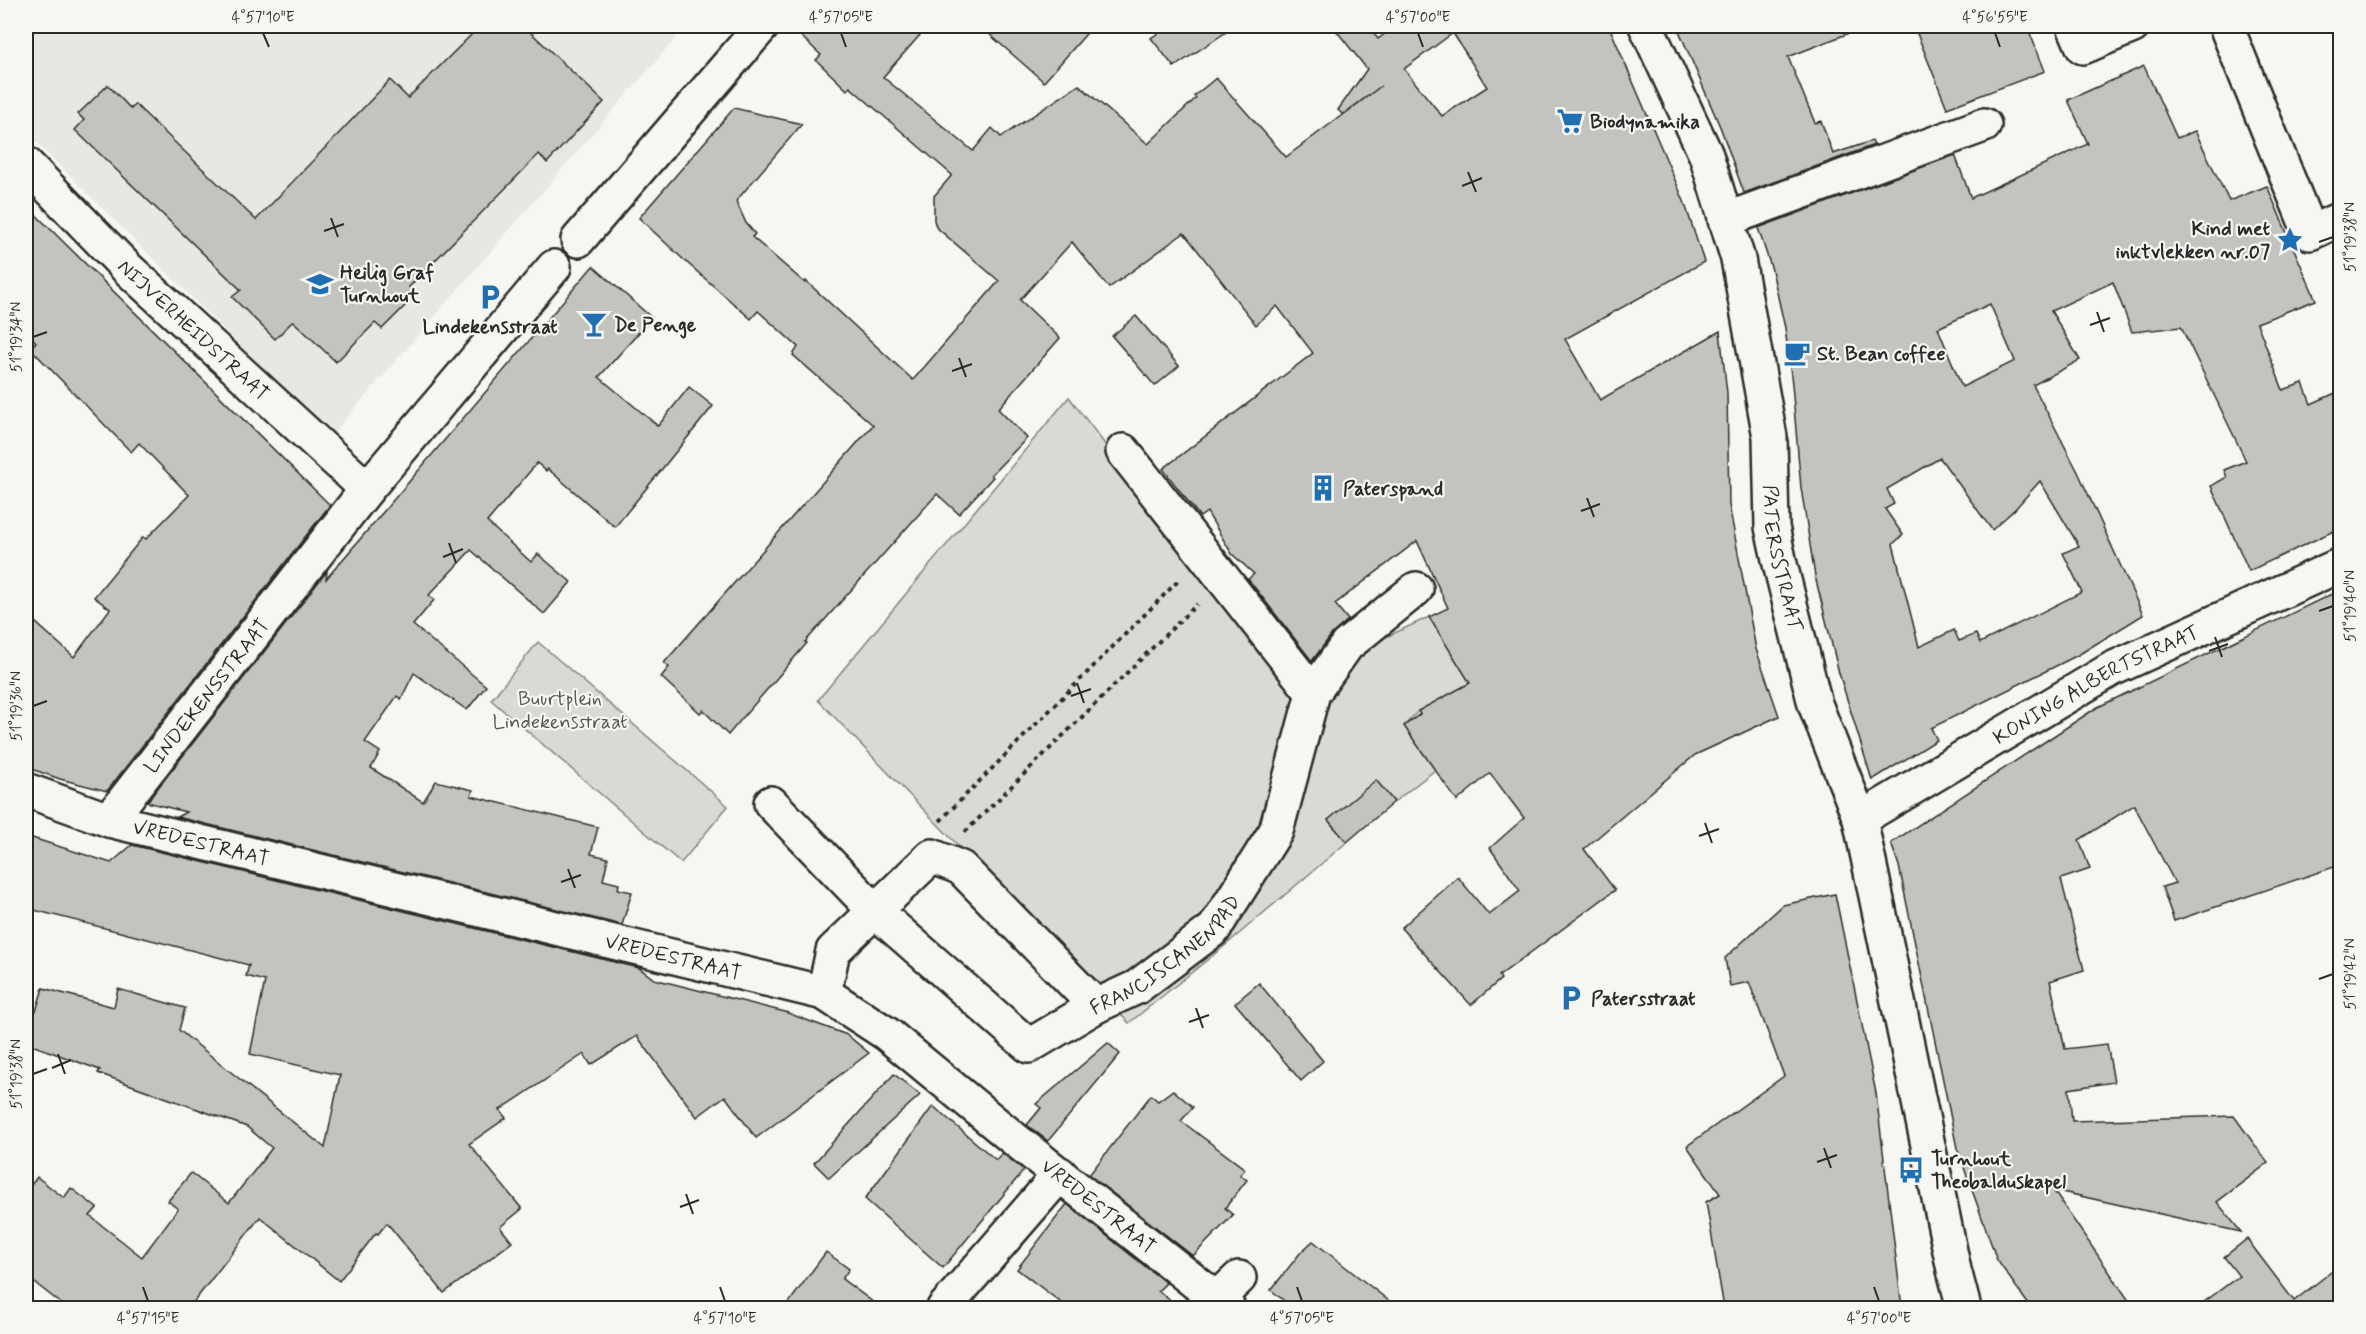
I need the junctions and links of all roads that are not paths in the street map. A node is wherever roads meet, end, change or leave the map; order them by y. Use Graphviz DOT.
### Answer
graph roads {
  1 [pos="762,26"];
  2 [pos="1646,26"];
  3 [pos="2074,26"];
  4 [pos="2133,26"];
  5 [pos="2226,26"];
  6 [pos="1984,125"];
  7 [pos="26,164"];
  8 [pos="2340,219"];
  9 [pos="1725,220"];
  10 [pos="578,240"];
  11 [pos="554,267"];
  12 [pos="1123,451"];
  13 [pos="367,489"];
  14 [pos="2340,565"];
  15 [pos="1416,589"];
  16 [pos="1314,693"];
  17 [pos="26,790"];
  18 [pos="771,803"];
  19 [pos="1860,819"];
  20 [pos="109,820"];
  21 [pos="875,911"];
  22 [pos="824,993"];
  23 [pos="1096,1006"];
  24 [pos="1060,1174"];
  25 [pos="1228,1295"];
  26 [pos="944,1308"];
  27 [pos="1964,1308"];
  1 -- 10 [label="street"];
  2 -- 9 [label="street, PATERSSTRAAT"];
  3 -- 4 [label="street"];
  5 -- 8 [label="street"];
  6 -- 9 [label="street"];
  7 -- 13 [label="street, NIJVERHEIDSTRAAT"];
  9 -- 19 [label="street, PATERSSTRAAT"];
  11 -- 13 [label="street, LINDEKENSSTRAAT"];
  12 -- 16 [label="street"];
  13 -- 20 [label="street, LINDEKENSSTRAAT"];
  14 -- 19 [label="street, KONING ALBERTSTRAAT"];
  15 -- 16 [label="street, FRANCISCANENPAD"];
  16 -- 23 [label="street, FRANCISCANENPAD"];
  17 -- 20 [label="street, VREDESTRAAT"];
  18 -- 21 [label="street"];
  19 -- 27 [label="street, PATERSSTRAAT"];
  20 -- 22 [label="street, VREDESTRAAT"];
  21 -- 22 [label="street"];
  21 -- 23 [label="street"];
  21 -- 23 [label="street, FRANCISCANENPAD"];
  22 -- 24 [label="street, VREDESTRAAT"];
  24 -- 25 [label="street, VREDESTRAAT"];
  24 -- 26 [label="street"];
}
